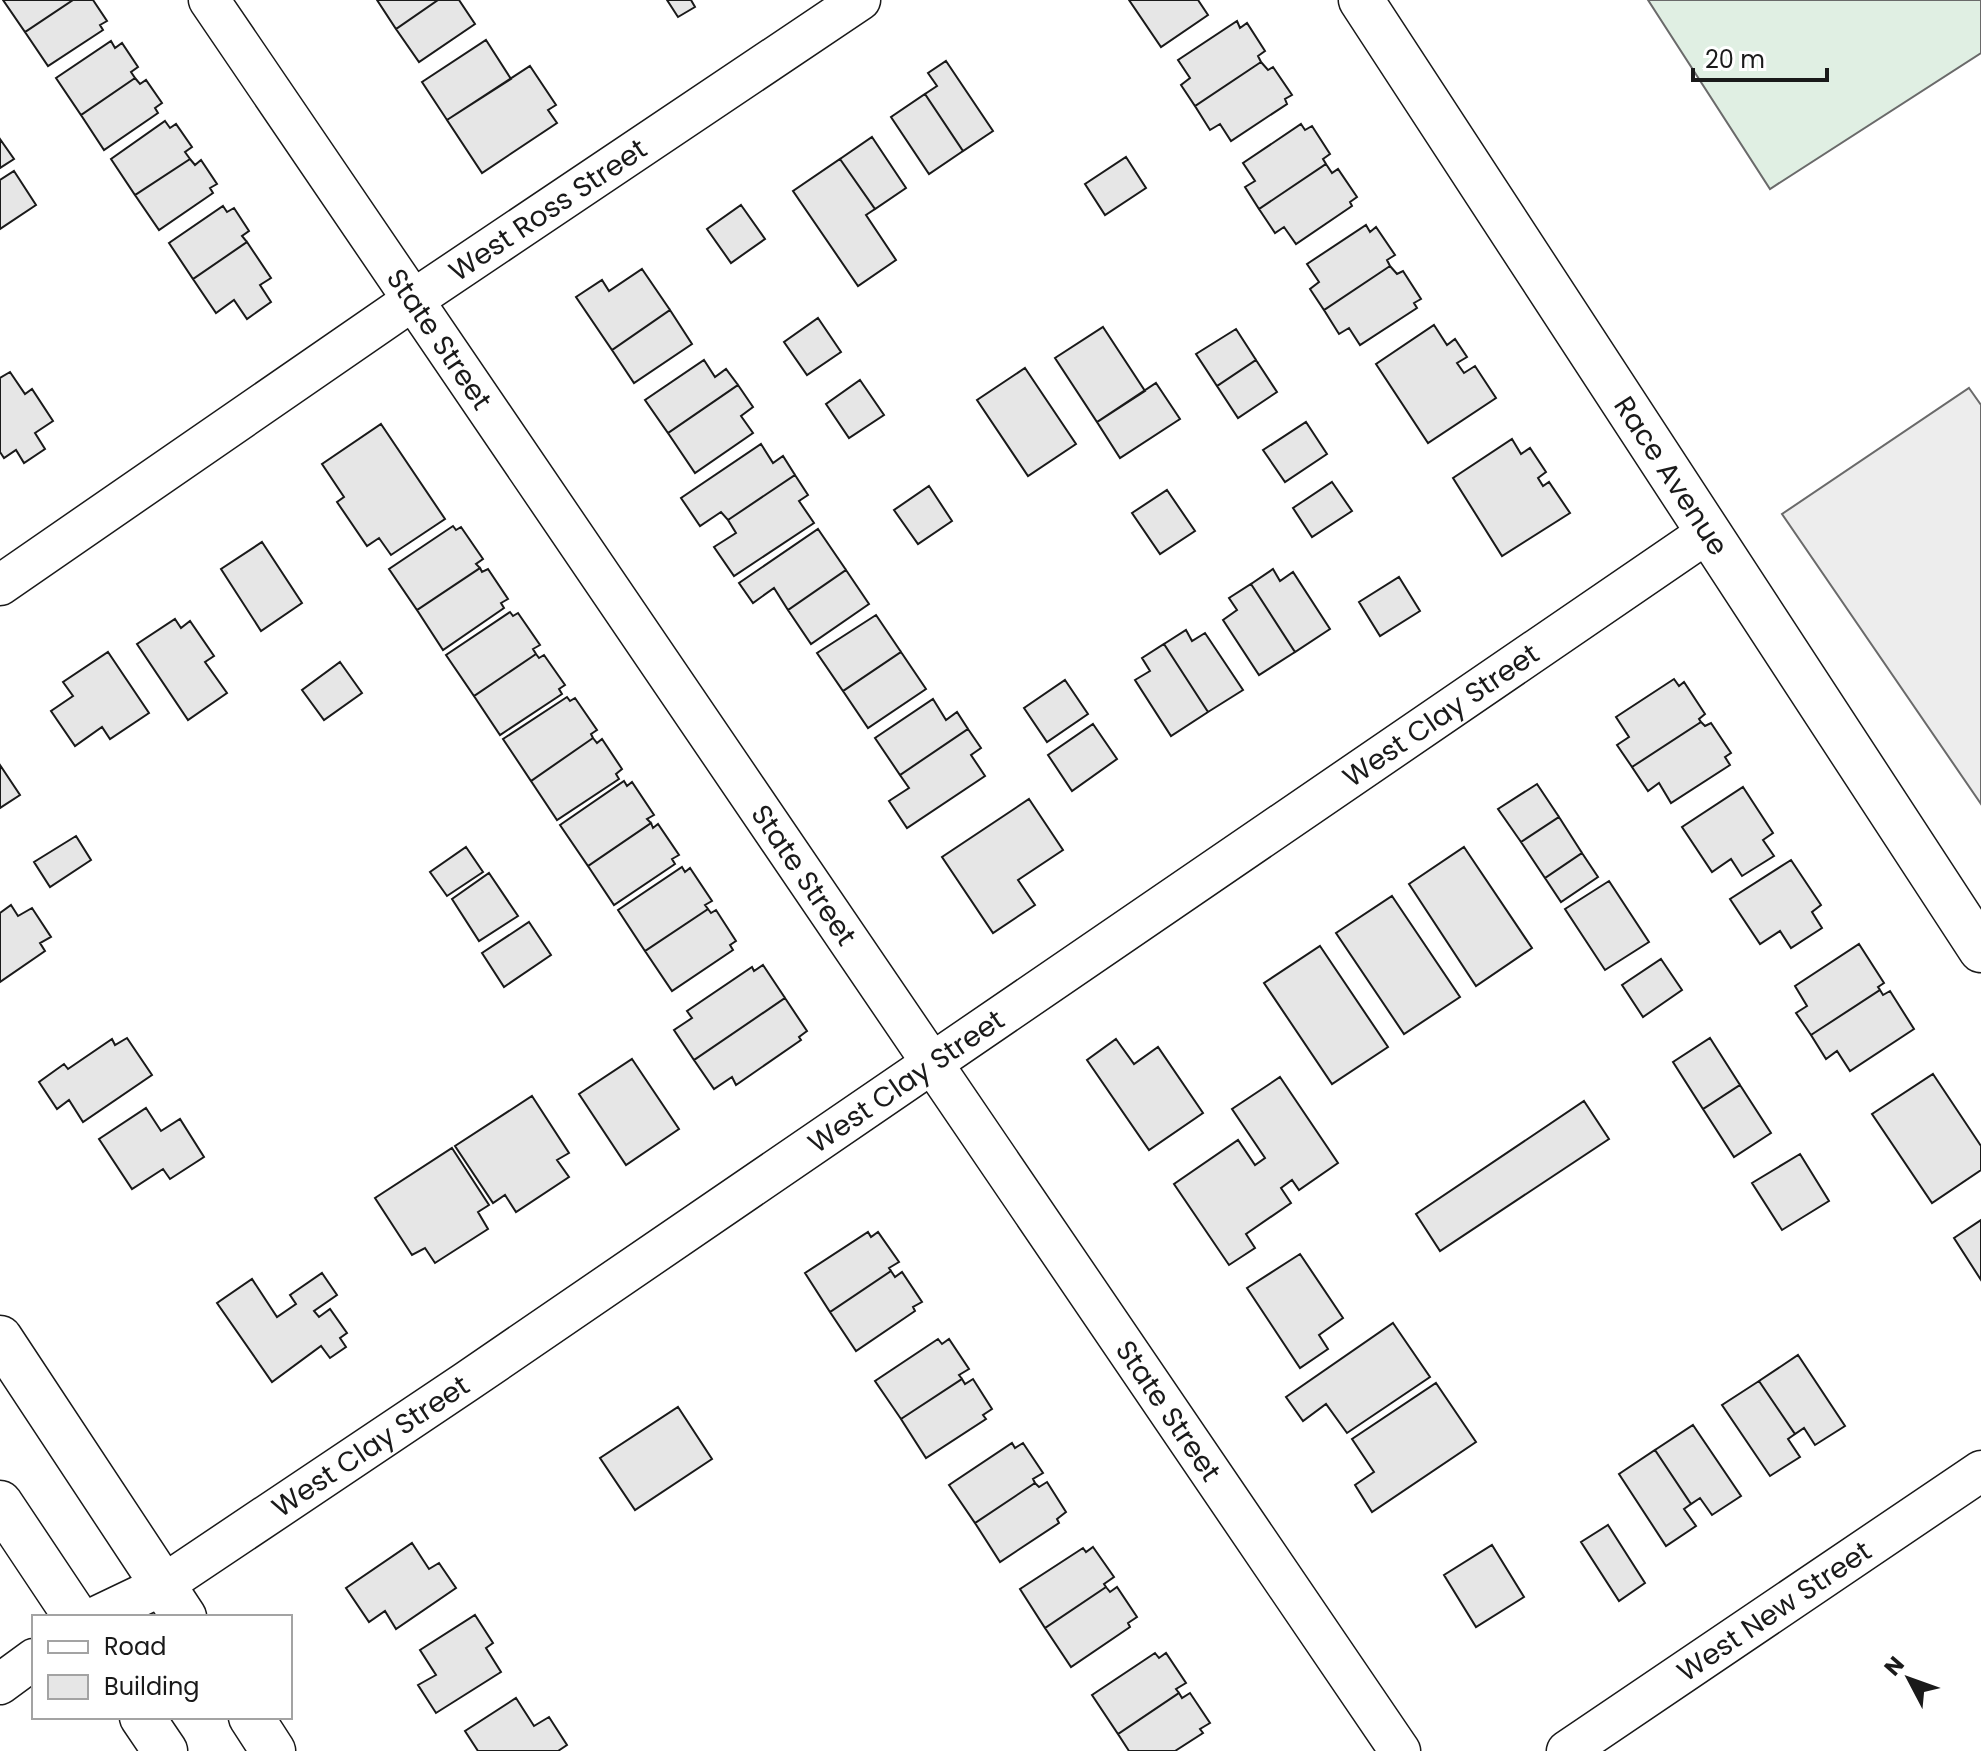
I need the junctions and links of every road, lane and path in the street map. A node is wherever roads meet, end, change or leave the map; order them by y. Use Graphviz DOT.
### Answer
graph roads {
  1 [pos="209,0"];
  2 [pos="860,0"];
  3 [pos="1361,0"];
  4 [pos="413,300"];
  5 [pos="1707,533"];
  6 [pos="0,585"];
  7 [pos="1981,950"];
  8 [pos="932,1062"];
  9 [pos="0,1338"];
  10 [pos="1981,1471"];
  11 [pos="0,1503"];
  12 [pos="174,1601"];
  13 [pos="75,1615"];
  14 [pos="106,1615"];
  15 [pos="32,1660"];
  16 [pos="0,1684"];
  17 [pos="143,1719"];
  18 [pos="252,1719"];
  19 [pos="165,1751"];
  20 [pos="273,1751"];
  21 [pos="1400,1751"];
  22 [pos="1567,1751"];
  1 -- 4 [label="street, State Street"];
  2 -- 4 [label="street, West Ross Street"];
  3 -- 5 [label="main road, Race Avenue"];
  4 -- 6 [label="street, West Ross Street"];
  4 -- 8 [label="street, State Street"];
  5 -- 7 [label="main road, Race Avenue"];
  5 -- 8 [label="street, West Clay Street"];
  8 -- 12 [label="street, West Clay Street"];
  8 -- 21 [label="street, State Street"];
  9 -- 12 [label="main road"];
  10 -- 22 [label="street, West New Street"];
  11 -- 13 [label="main road"];
  12 -- 14 [label="street, West Clay Street"];
  15 -- 16 [label="street"];
  17 -- 19 [label="main road"];
  18 -- 20 [label="main road"];
}
